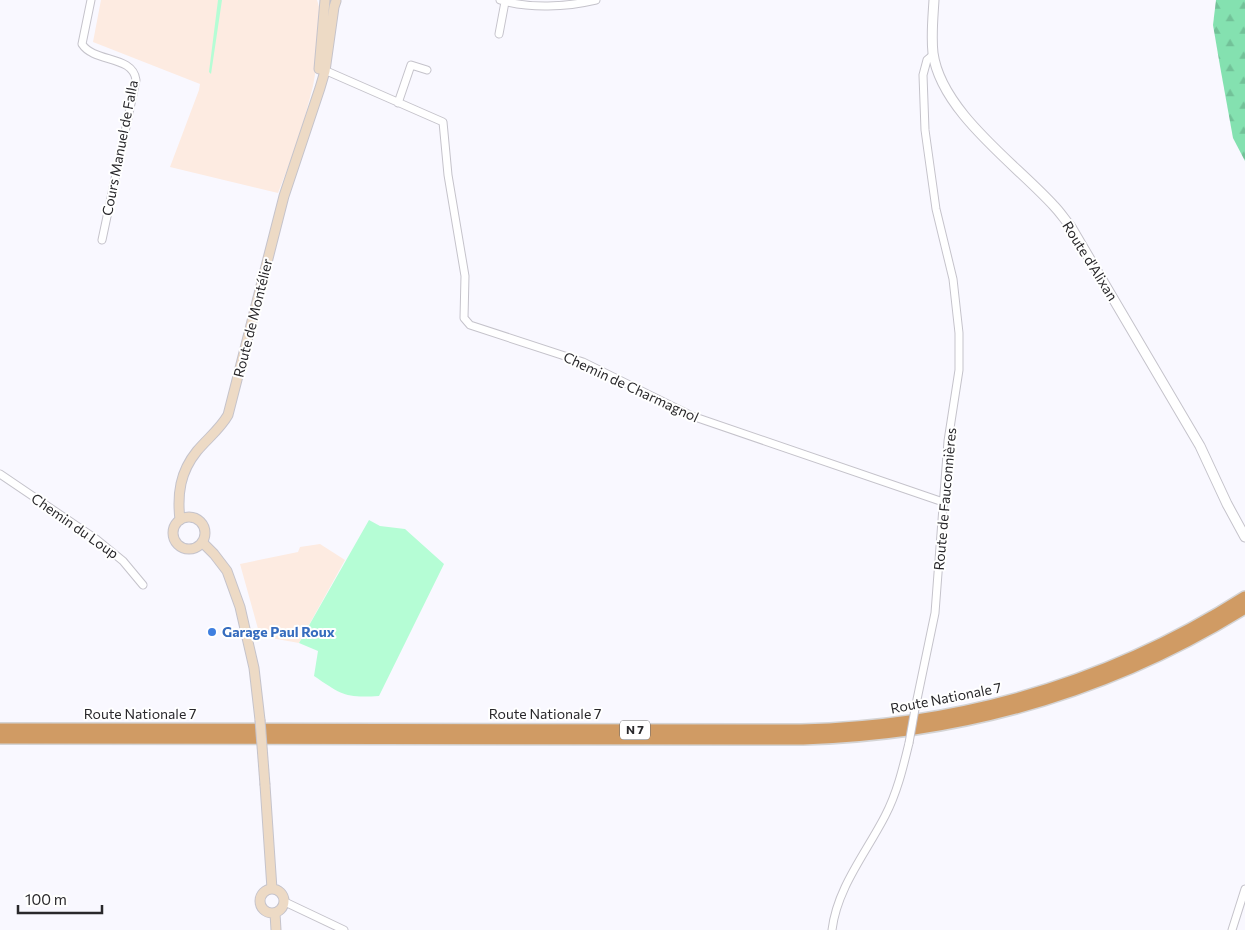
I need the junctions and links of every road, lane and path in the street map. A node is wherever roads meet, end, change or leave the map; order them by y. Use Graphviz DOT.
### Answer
graph roads {
  1 [pos="92,0"];
  2 [pos="325,0"];
  3 [pos="337,0"];
  4 [pos="596,0"];
  5 [pos="934,0"];
  6 [pos="503,1"];
  7 [pos="499,34"];
  8 [pos="933,55"];
  9 [pos="322,69"];
  10 [pos="427,70"];
  11 [pos="398,103"];
  12 [pos="102,240"];
  13 [pos="0,474"];
  14 [pos="944,502"];
  15 [pos="180,520"];
  16 [pos="1245,537"];
  17 [pos="202,542"];
  18 [pos="143,585"];
  19 [pos="1245,597"];
  20 [pos="1245,608"];
  21 [pos="0,729"];
  22 [pos="0,738"];
  23 [pos="272,889"];
  24 [pos="1245,889"];
  25 [pos="284,902"];
  26 [pos="275,914"];
  27 [pos="276,930"];
  28 [pos="344,930"];
  29 [pos="832,930"];
  30 [pos="1232,930"];
  1 -- 12 [label="street, Cours Manuel de Falla"];
  2 -- 3 [label="main road, Route de Montélier"];
  2 -- 9 [label="main road, Route de Montélier"];
  3 -- 9 [label="main road, Route de Montélier"];
  4 -- 6 [label="street"];
  5 -- 8 [label="street, Route d'Alixan"];
  6 -- 7 [label="street"];
  8 -- 14 [label="street, Route de Fauconnières"];
  8 -- 16 [label="street, Route d'Alixan"];
  9 -- 11 [label="street, Chemin de Charmagnol"];
  9 -- 15 [label="main road, Route de Montélier"];
  10 -- 11 [label="street"];
  11 -- 14 [label="street, Chemin de Charmagnol"];
  13 -- 18 [label="street, Chemin du Loup"];
  14 -- 29 [label="street, Route de Fauconnières, bridge"];
  15 -- 17 [label="main road"];
  15 -- 17 [label="main road"];
  17 -- 23 [label="main road, bridge"];
  19 -- 21 [label="highway, Route Nationale 7 / N 7"];
  20 -- 22 [label="highway, Route Nationale 7 / N 7"];
  23 -- 25 [label="main road"];
  23 -- 26 [label="main road"];
  24 -- 30 [label="street"];
  25 -- 26 [label="main road"];
  25 -- 28 [label="street"];
  26 -- 27 [label="main road"];
}
